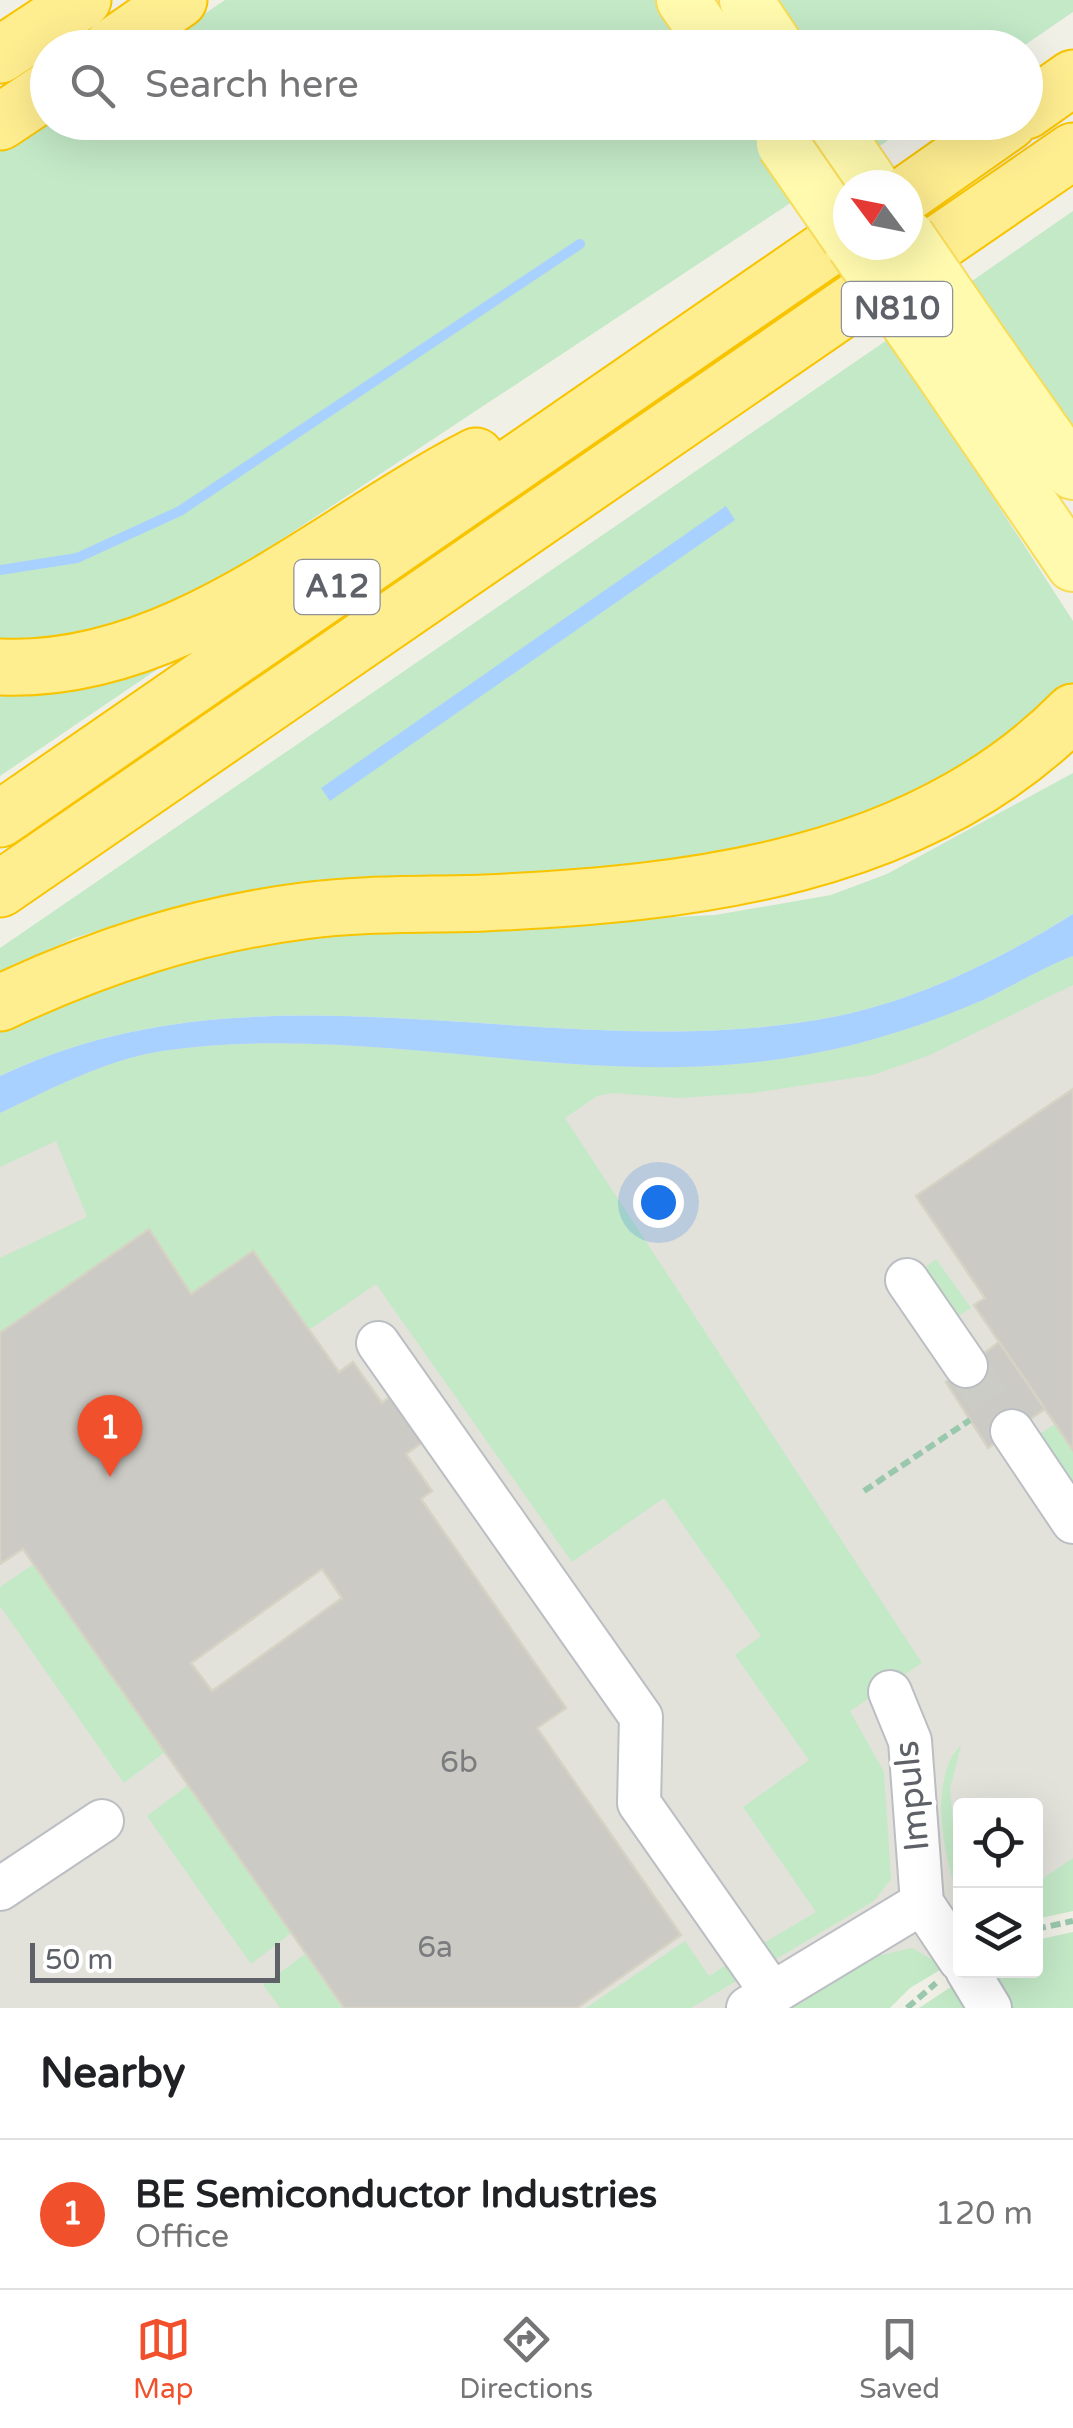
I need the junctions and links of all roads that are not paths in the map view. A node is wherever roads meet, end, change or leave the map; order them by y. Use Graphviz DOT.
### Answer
graph roads {
  1 [pos="83,0"];
  2 [pos="179,0"];
  3 [pos="684,0"];
  4 [pos="746,0"];
  5 [pos="38,30"];
  6 [pos="136,30"];
  7 [pos="704,30"];
  8 [pos="766,30"];
  9 [pos="30,35"];
  10 [pos="0,55"];
  11 [pos="1073,78"];
  12 [pos="1043,99"];
  13 [pos="30,102"];
  14 [pos="0,122"];
  15 [pos="781,140"];
  16 [pos="842,140"];
  17 [pos="983,140"];
  18 [pos="1073,151"];
  19 [pos="863,170"];
  20 [pos="923,182"];
  21 [pos="833,215"];
  22 [pos="833,246"];
  23 [pos="867,260"];
  24 [pos="919,260"];
  25 [pos="675,354"];
  26 [pos="962,359"];
  27 [pos="1073,473"];
  28 [pos="1073,565"];
  29 [pos="0,668"];
  30 [pos="1062,733"];
  31 [pos="0,819"];
  32 [pos="0,889"];
  33 [pos="0,1002"];
  34 [pos="907,1280"];
  35 [pos="378,1343"];
  36 [pos="966,1366"];
  37 [pos="1012,1431"];
  38 [pos="1073,1522"];
  39 [pos="890,1692"];
  40 [pos="102,1820"];
  41 [pos="0,1888"];
  42 [pos="922,1903"];
  43 [pos="953,1950"];
  44 [pos="972,1978"];
  45 [pos="760,2001"];
  46 [pos="990,2008"];
  1 -- 5 [label="highway"];
  2 -- 6 [label="highway"];
  3 -- 7 [label="main road"];
  4 -- 8 [label="main road"];
  9 -- 10 [label="highway"];
  11 -- 12 [label="highway"];
  13 -- 14 [label="highway"];
  15 -- 21 [label="main road, N810, bridge"];
  16 -- 19 [label="main road"];
  17 -- 20 [label="highway"];
  18 -- 32 [label="highway, A12"];
  22 -- 25 [label="highway, A12"];
  23 -- 26 [label="main road, N810, bridge"];
  24 -- 26 [label="main road, N810, bridge"];
  25 -- 29 [label="highway, A12"];
  25 -- 31 [label="highway, A12"];
  26 -- 27 [label="main road, N810"];
  26 -- 28 [label="main road, N810"];
  30 -- 33 [label="highway"];
  34 -- 36 [label="street"];
  35 -- 45 [label="street"];
  37 -- 38 [label="street"];
  39 -- 42 [label="street, Impuls"];
  40 -- 41 [label="street"];
  42 -- 43 [label="street, Impuls"];
  42 -- 45 [label="street, Impuls"];
  44 -- 46 [label="street"];
}
